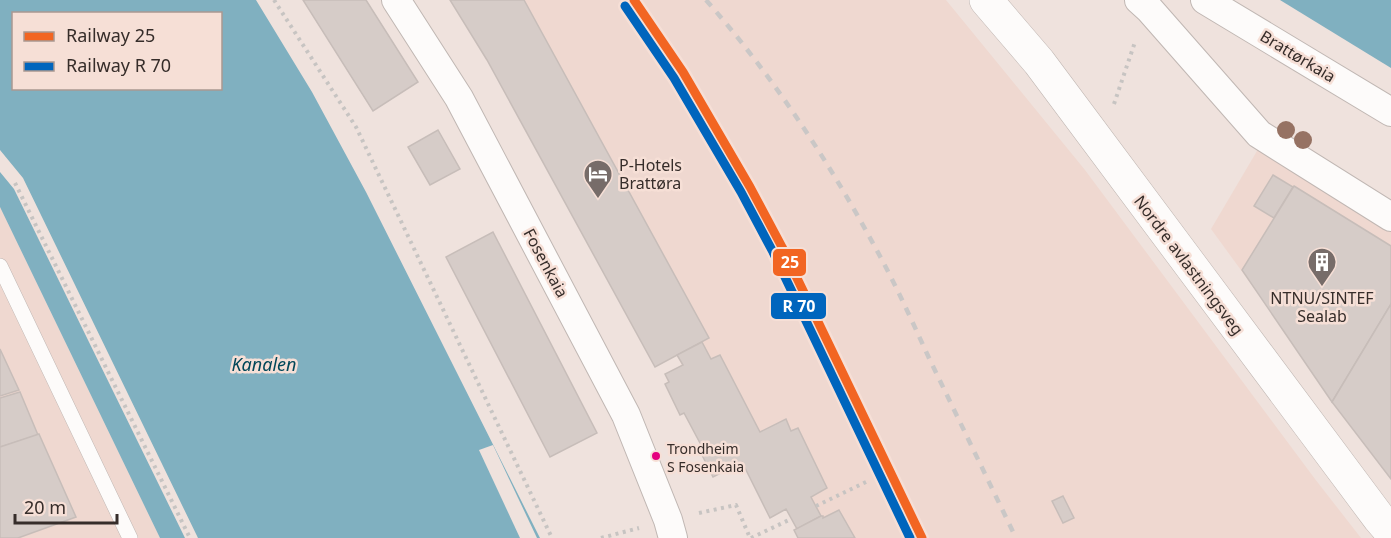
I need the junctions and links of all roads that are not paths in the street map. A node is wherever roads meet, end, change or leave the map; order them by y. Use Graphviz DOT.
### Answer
graph roads {
  1 [pos="396,0"];
  2 [pos="986,0"];
  3 [pos="1205,0"];
  4 [pos="1144,5"];
  5 [pos="1391,112"];
  6 [pos="1391,217"];
  7 [pos="0,266"];
  8 [pos="1391,532"];
  9 [pos="130,538"];
  10 [pos="673,538"];
  1 -- 10 [label="street, Fosenkaia"];
  2 -- 8 [label="highway, Nordre avlastningsveg"];
  3 -- 5 [label="street, Brattørkaia"];
  4 -- 6 [label="street"];
  7 -- 9 [label="lane"];
}
